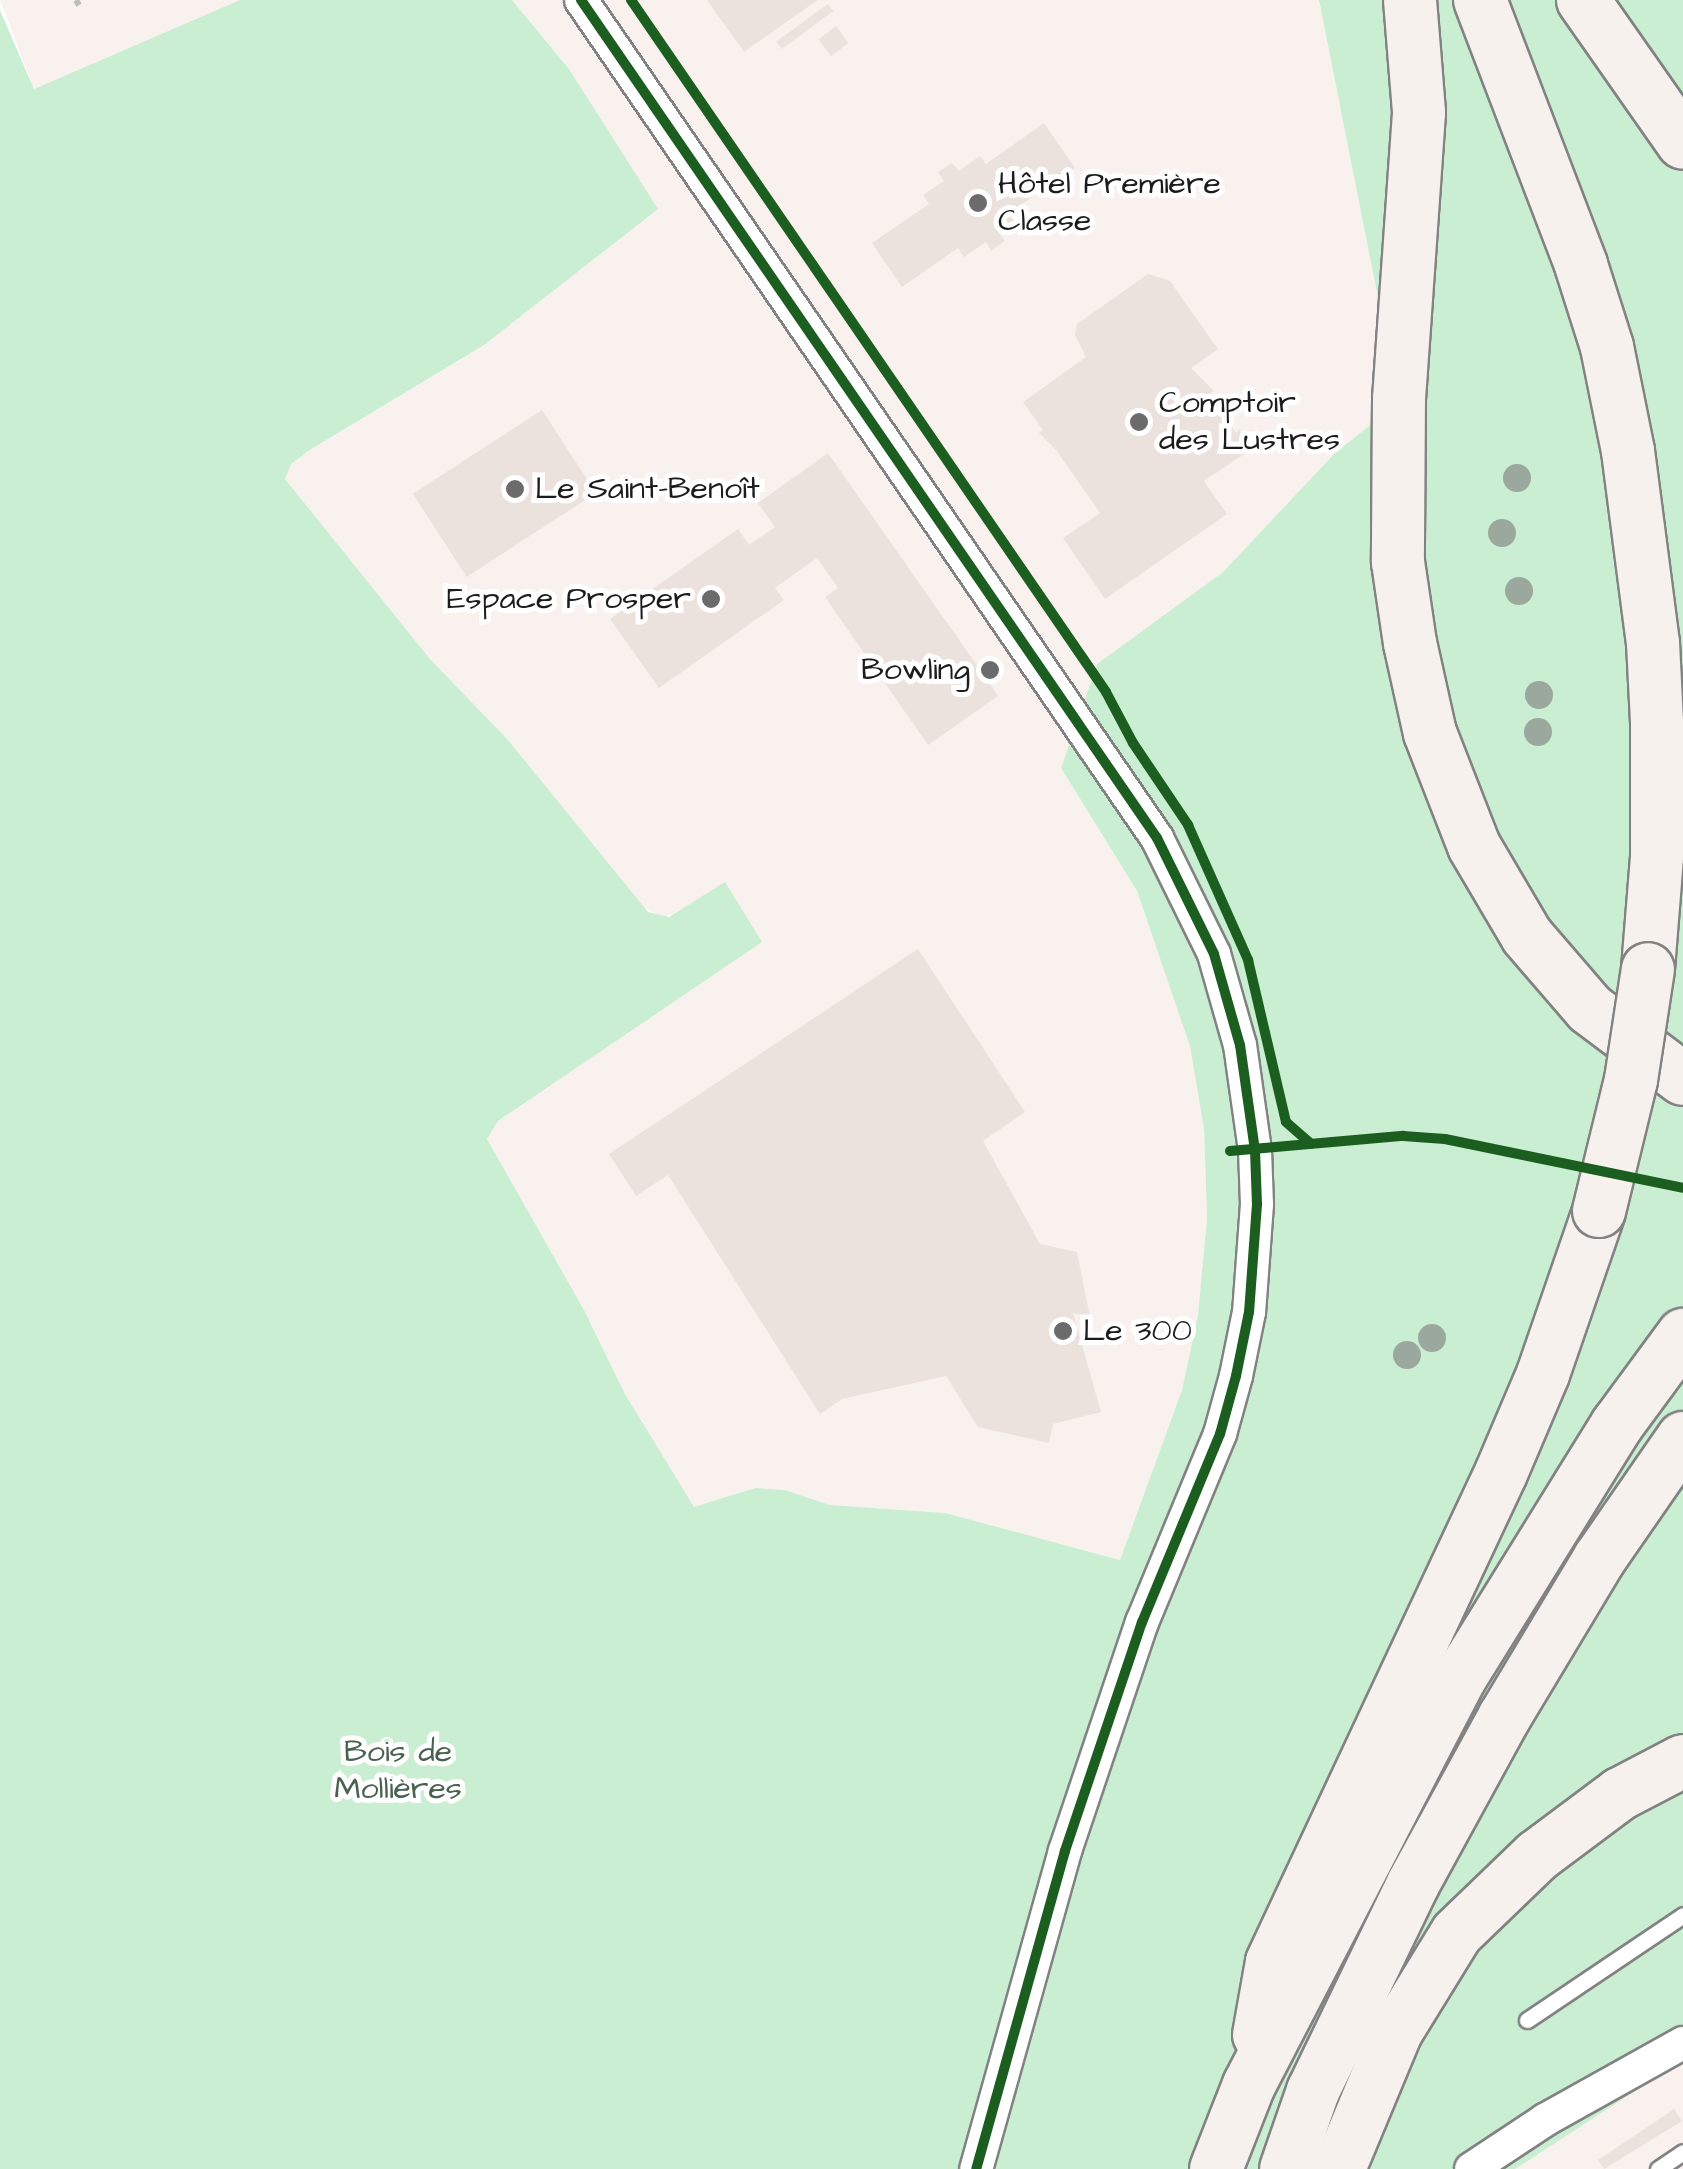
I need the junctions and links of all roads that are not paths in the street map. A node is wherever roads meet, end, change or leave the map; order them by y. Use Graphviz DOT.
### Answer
graph roads {
  1 [pos="580,0"];
  2 [pos="1410,0"];
  3 [pos="1480,0"];
  4 [pos="1583,0"];
  5 [pos="1622,57"];
  6 [pos="1683,107"];
  7 [pos="1683,142"];
  8 [pos="1683,1079"];
  9 [pos="1683,1334"];
  10 [pos="1683,1438"];
  11 [pos="1683,1761"];
  12 [pos="1683,1914"];
  13 [pos="1527,2020"];
  14 [pos="1683,2043"];
  15 [pos="1249,2085"];
  16 [pos="1683,2152"];
  17 [pos="976,2169"];
  18 [pos="1216,2169"];
  19 [pos="1286,2169"];
  20 [pos="1338,2169"];
  21 [pos="1471,2169"];
  22 [pos="1658,2169"];
  1 -- 17 [label="street"];
  2 -- 8 [label="highway"];
  3 -- 15 [label="highway, bridge"];
  4 -- 5 [label="highway"];
  5 -- 6 [label="highway"];
  5 -- 7 [label="highway"];
  9 -- 15 [label="highway"];
  10 -- 19 [label="highway"];
  11 -- 20 [label="highway"];
  12 -- 13 [label="lane"];
  14 -- 21 [label="street"];
  15 -- 18 [label="highway"];
  16 -- 22 [label="lane"];
}
